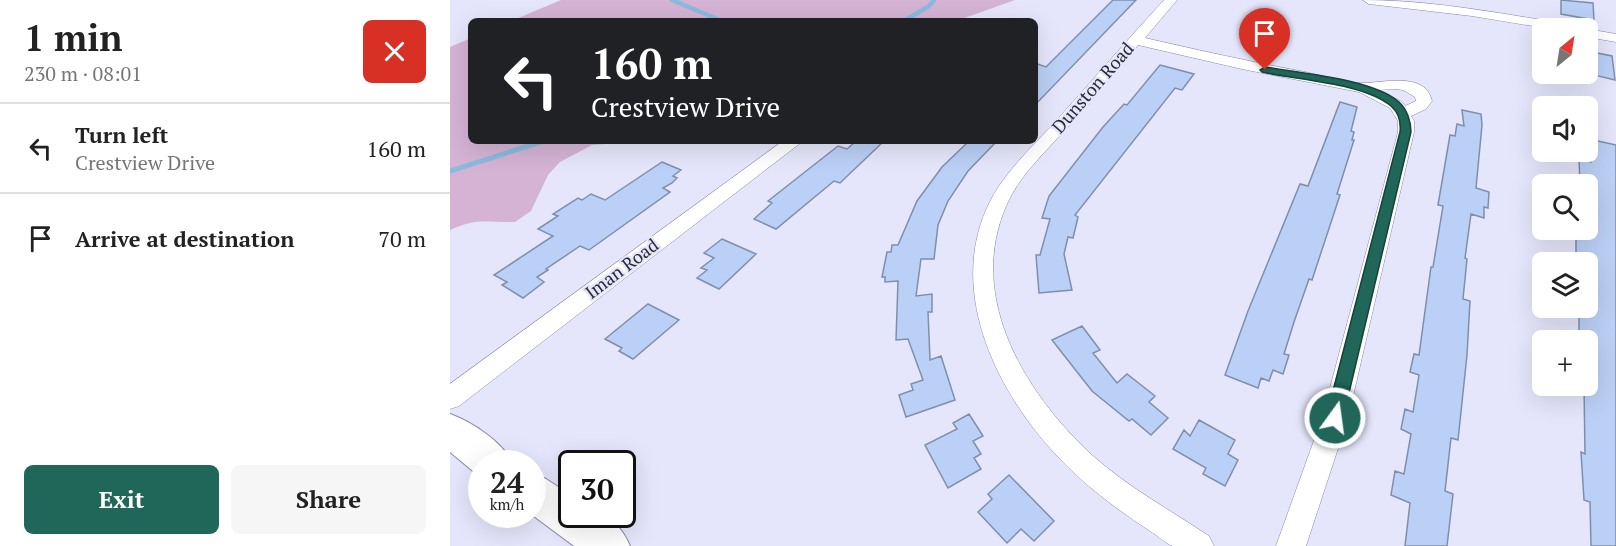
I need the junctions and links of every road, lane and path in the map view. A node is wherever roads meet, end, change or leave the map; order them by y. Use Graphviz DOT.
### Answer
graph roads {
  1 [pos="1171,0"];
  2 [pos="1369,0"];
  3 [pos="1445,4"];
  4 [pos="1532,21"];
  5 [pos="1598,35"];
  6 [pos="1616,38"];
  7 [pos="1135,40"];
  8 [pos="790,144"];
  9 [pos="450,398"];
  10 [pos="450,430"];
  11 [pos="476,450"];
  12 [pos="546,502"];
  13 [pos="609,546"];
  14 [pos="1199,546"];
  15 [pos="1291,546"];
  1 -- 7 [label="street, Dunston Road"];
  2 -- 3 [label="street"];
  3 -- 4 [label="street"];
  5 -- 6 [label="street"];
  7 -- 14 [label="street, Dunston Road"];
  7 -- 15 [label="street"];
  8 -- 9 [label="street, Iman Road"];
  10 -- 11 [label="street"];
  12 -- 13 [label="street"];
}
